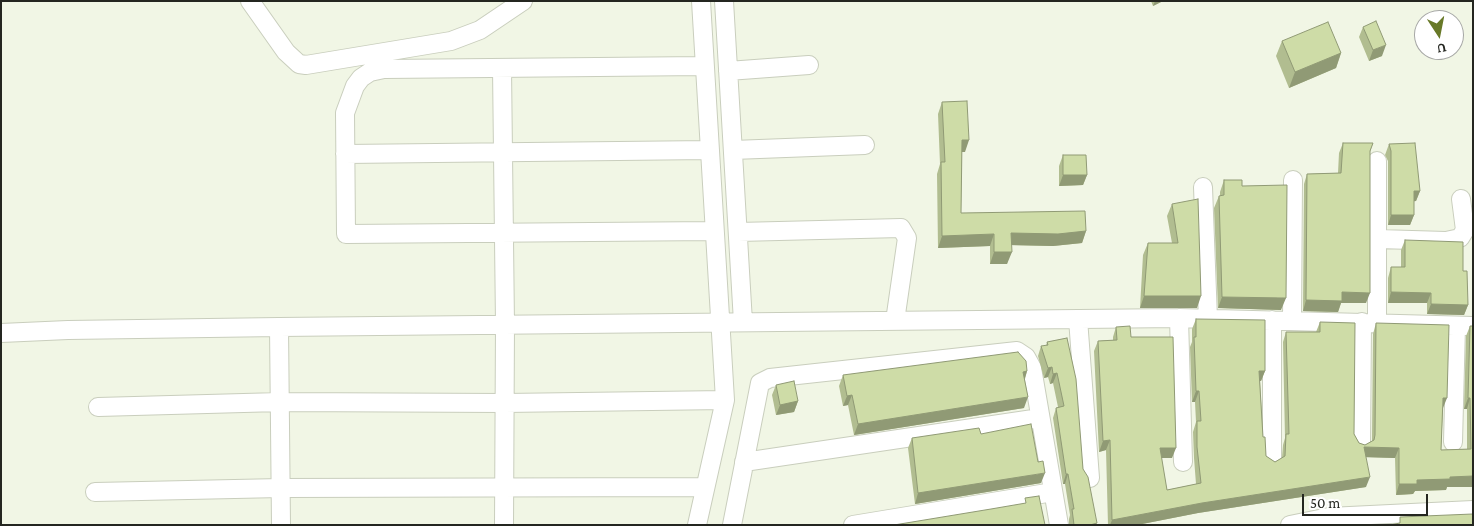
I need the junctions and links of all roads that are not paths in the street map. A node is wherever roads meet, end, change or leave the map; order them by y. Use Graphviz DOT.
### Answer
graph roads {
  1 [pos="250,1"];
  2 [pos="523,1"];
  3 [pos="701,1"];
  4 [pos="724,1"];
  5 [pos="809,65"];
  6 [pos="704,66"];
  7 [pos="502,68"];
  8 [pos="728,71"];
  9 [pos="864,145"];
  10 [pos="709,150"];
  11 [pos="733,150"];
  12 [pos="503,152"];
  13 [pos="345,154"];
  14 [pos="1377,161"];
  15 [pos="1293,180"];
  16 [pos="1203,188"];
  17 [pos="1461,200"];
  18 [pos="714,231"];
  19 [pos="504,232"];
  20 [pos="738,232"];
  21 [pos="1378,239"];
  22 [pos="1179,318"];
  23 [pos="1208,318"];
  24 [pos="1078,319"];
  25 [pos="1272,320"];
  26 [pos="895,321"];
  27 [pos="1292,321"];
  28 [pos="743,322"];
  29 [pos="719,323"];
  30 [pos="1370,323"];
  31 [pos="505,324"];
  32 [pos="1464,326"];
  33 [pos="279,327"];
  34 [pos="1,333"];
  35 [pos="724,400"];
  36 [pos="280,402"];
  37 [pos="505,403"];
  38 [pos="98,407"];
  39 [pos="1040,418"];
  40 [pos="1453,442"];
  41 [pos="1361,445"];
  42 [pos="744,462"];
  43 [pos="1183,462"];
  44 [pos="1272,462"];
  45 [pos="1090,478"];
  46 [pos="705,487"];
  47 [pos="281,488"];
  48 [pos="504,488"];
  49 [pos="96,492"];
  50 [pos="1053,492"];
  51 [pos="1473,510"];
  52 [pos="281,525"];
  53 [pos="504,525"];
  54 [pos="697,525"];
  55 [pos="732,525"];
  56 [pos="853,525"];
  57 [pos="1059,525"];
  58 [pos="1290,525"];
  1 -- 2 [label="street"];
  3 -- 6 [label="street"];
  4 -- 8 [label="street"];
  5 -- 8 [label="street"];
  6 -- 7 [label="street"];
  6 -- 10 [label="street"];
  7 -- 12 [label="street"];
  7 -- 13 [label="street"];
  8 -- 11 [label="street"];
  9 -- 11 [label="street"];
  10 -- 12 [label="street"];
  10 -- 18 [label="street"];
  11 -- 20 [label="street"];
  12 -- 13 [label="street"];
  12 -- 19 [label="street"];
  13 -- 19 [label="street"];
  14 -- 21 [label="street"];
  15 -- 27 [label="street"];
  16 -- 23 [label="street"];
  17 -- 21 [label="street"];
  18 -- 19 [label="street"];
  18 -- 29 [label="street"];
  19 -- 31 [label="street"];
  20 -- 26 [label="street"];
  20 -- 28 [label="street"];
  21 -- 30 [label="street"];
  22 -- 23 [label="street"];
  22 -- 24 [label="street"];
  22 -- 43 [label="street"];
  23 -- 25 [label="street"];
  24 -- 26 [label="street"];
  24 -- 45 [label="street"];
  25 -- 27 [label="street"];
  25 -- 44 [label="street"];
  26 -- 28 [label="street"];
  27 -- 30 [label="street"];
  28 -- 29 [label="street"];
  29 -- 31 [label="street"];
  29 -- 35 [label="street"];
  30 -- 32 [label="street"];
  30 -- 41 [label="street"];
  31 -- 33 [label="street"];
  31 -- 37 [label="street"];
  32 -- 40 [label="street"];
  33 -- 34 [label="street"];
  33 -- 36 [label="street"];
  35 -- 37 [label="street"];
  35 -- 46 [label="street"];
  36 -- 37 [label="street"];
  36 -- 38 [label="street"];
  36 -- 47 [label="street"];
  37 -- 48 [label="street"];
  39 -- 42 [label="street"];
  39 -- 42 [label="street"];
  39 -- 50 [label="street"];
  42 -- 55 [label="street"];
  46 -- 48 [label="street"];
  46 -- 54 [label="street"];
  47 -- 48 [label="street"];
  47 -- 49 [label="street"];
  47 -- 52 [label="street"];
  48 -- 53 [label="street"];
  50 -- 56 [label="street"];
  50 -- 57 [label="street"];
  51 -- 58 [label="street"];
}
